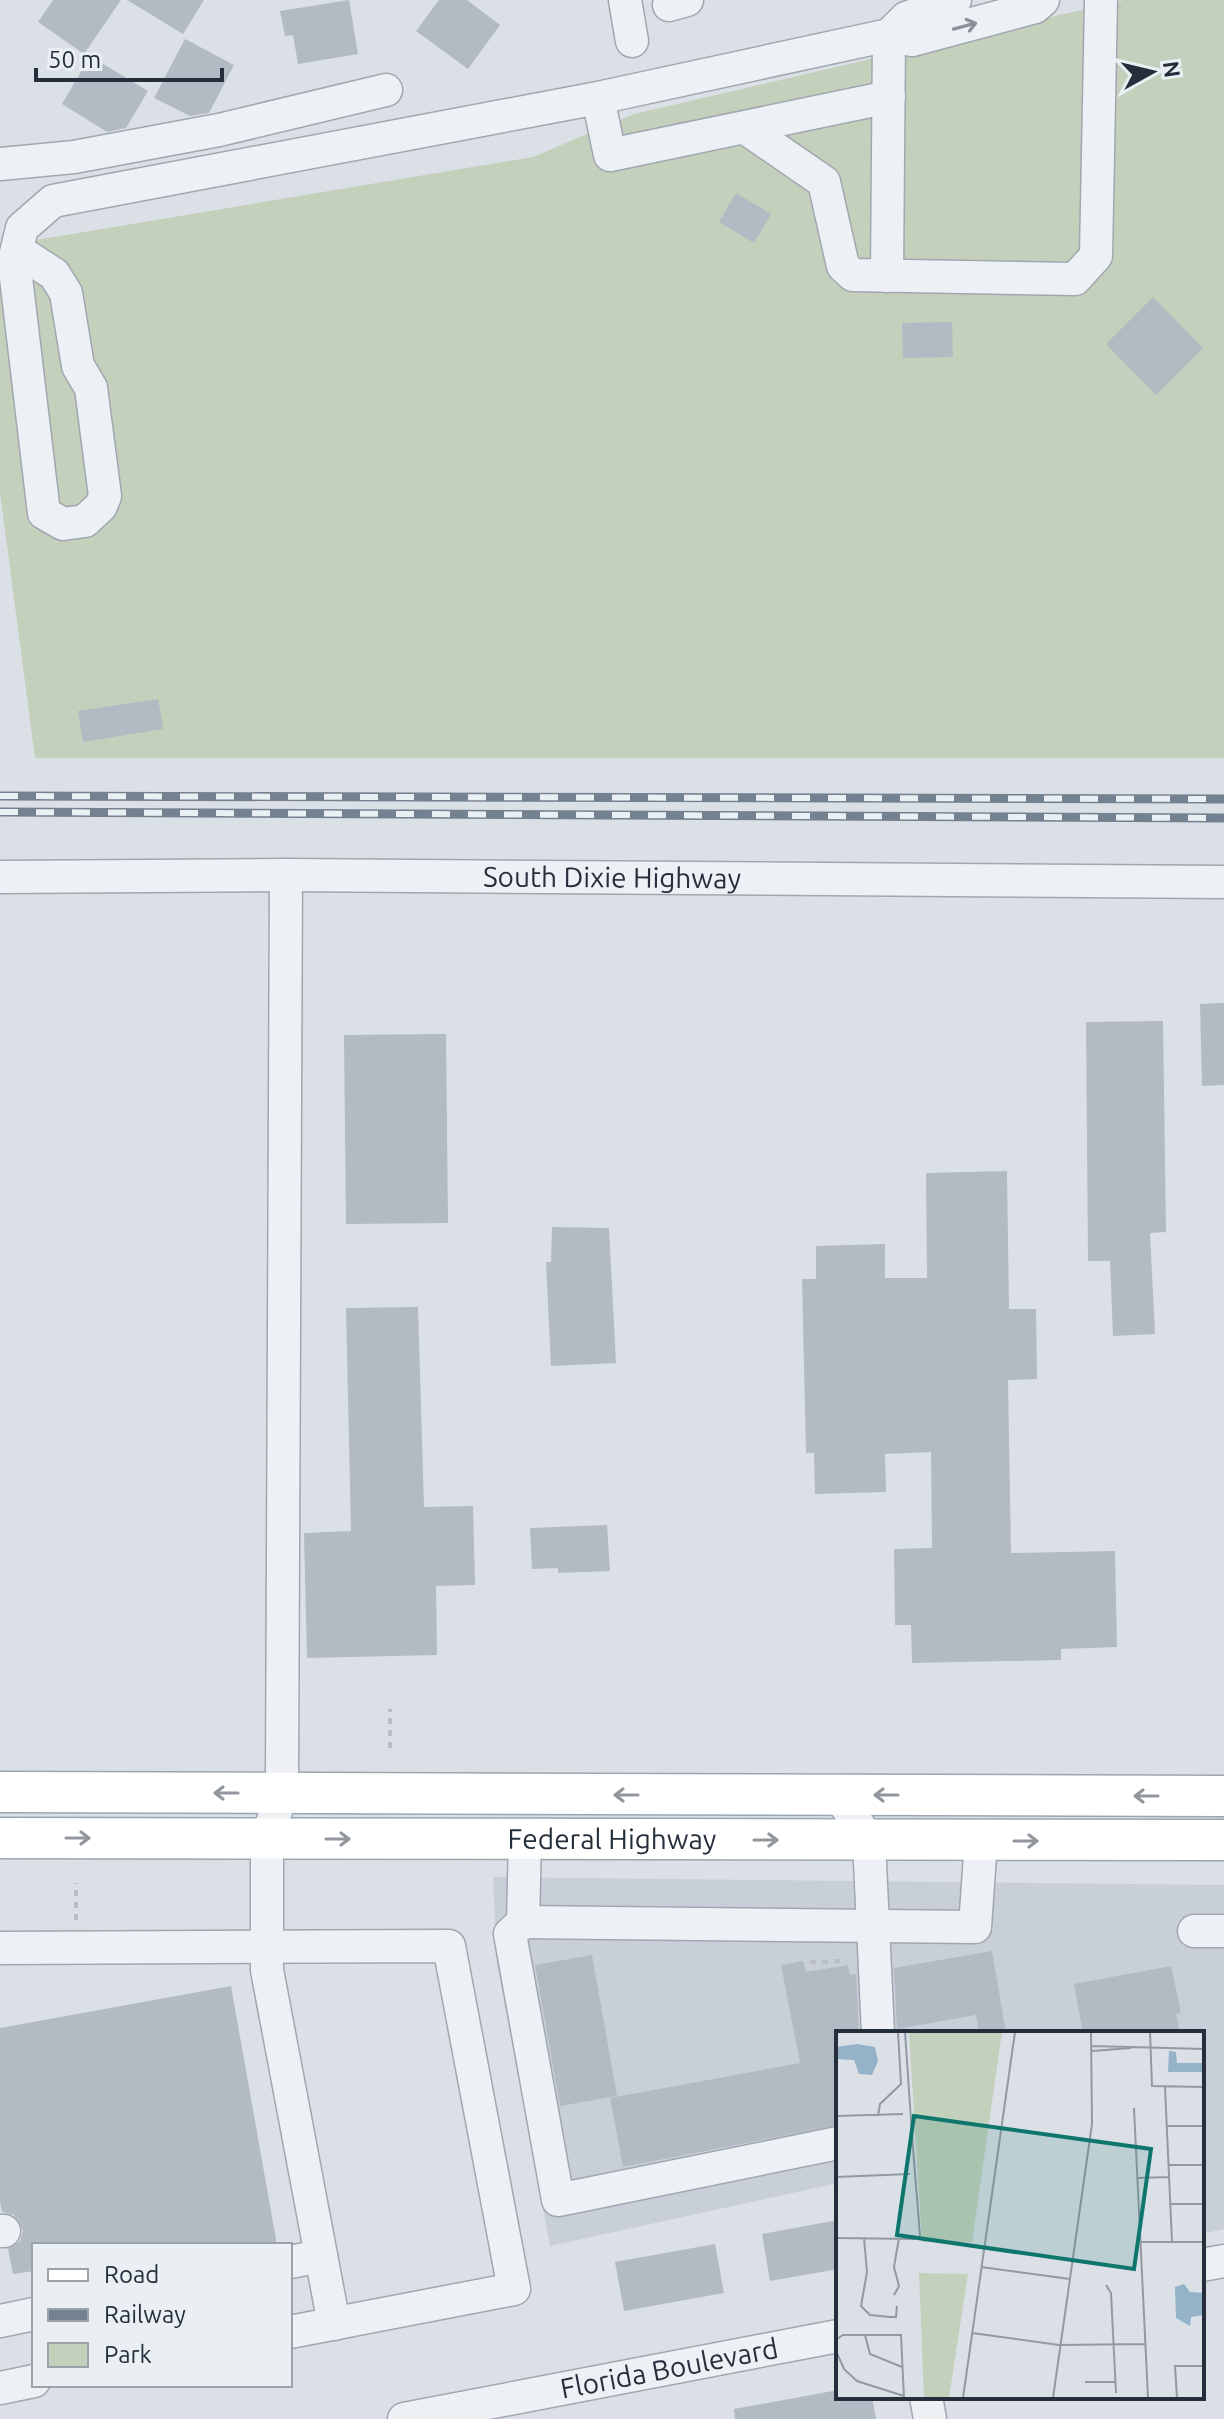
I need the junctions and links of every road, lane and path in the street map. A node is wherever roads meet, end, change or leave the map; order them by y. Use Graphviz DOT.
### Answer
graph roads {
  1 [pos="625,0"];
  2 [pos="955,0"];
  3 [pos="1043,0"];
  4 [pos="1101,0"];
  5 [pos="889,35"];
  6 [pos="632,41"];
  7 [pos="386,90"];
  8 [pos="889,97"];
  9 [pos="598,98"];
  10 [pos="747,129"];
  11 [pos="0,164"];
  12 [pos="13,231"];
  13 [pos="887,276"];
  14 [pos="286,875"];
  15 [pos="0,877"];
  16 [pos="1224,882"];
  17 [pos="390,1709"];
  18 [pos="390,1748"];
  19 [pos="0,1792"];
  20 [pos="282,1793"];
  21 [pos="839,1795"];
  22 [pos="1224,1796"];
  23 [pos="0,1838"];
  24 [pos="267,1838"];
  25 [pos="525,1839"];
  26 [pos="1224,1840"];
  27 [pos="869,1841"];
  28 [pos="981,1841"];
  29 [pos="76,1883"];
  30 [pos="523,1922"];
  31 [pos="76,1926"];
  32 [pos="875,1927"];
  33 [pos="0,1948"];
  34 [pos="268,1948"];
  35 [pos="843,1961"];
  36 [pos="810,1962"];
  37 [pos="878,2031"];
  38 [pos="836,2143"];
  39 [pos="321,2256"];
  40 [pos="1224,2261"];
  41 [pos="292,2262"];
  42 [pos="1204,2265"];
  43 [pos="32,2314"];
  44 [pos="0,2321"];
  45 [pos="334,2324"];
  46 [pos="292,2332"];
  47 [pos="836,2336"];
  48 [pos="32,2381"];
  49 [pos="0,2388"];
  50 [pos="926,2399"];
  51 [pos="404,2419"];
  52 [pos="930,2419"];
  1 -- 6 [label="street"];
  2 -- 5 [label="street"];
  5 -- 3 [label="street, one-way"];
  4 -- 13 [label="street"];
  5 -- 8 [label="street"];
  5 -- 9 [label="street"];
  7 -- 11 [label="street"];
  8 -- 10 [label="street"];
  8 -- 13 [label="street"];
  9 -- 10 [label="street"];
  9 -- 12 [label="street"];
  10 -- 13 [label="street"];
  12 -- 12 [label="street"];
  14 -- 15 [label="street, South Dixie Highway"];
  14 -- 16 [label="street, South Dixie Highway"];
  14 -- 20 [label="street"];
  17 -- 18 [label="path"];
  20 -- 19 [label="main road, Federal Highway, one-way"];
  21 -- 20 [label="main road, Federal Highway, one-way"];
  20 -- 24 [label="street"];
  22 -- 21 [label="main road, Federal Highway, one-way"];
  21 -- 27 [label="street"];
  23 -- 24 [label="main road, Federal Highway, one-way"];
  24 -- 25 [label="main road, Federal Highway, one-way"];
  24 -- 34 [label="street"];
  25 -- 27 [label="main road, Federal Highway, one-way"];
  25 -- 30 [label="street"];
  28 -- 26 [label="main road, Federal Highway, one-way"];
  27 -- 28 [label="main road, Federal Highway"];
  27 -- 32 [label="street"];
  28 -- 32 [label="street"];
  29 -- 31 [label="path"];
  30 -- 32 [label="street"];
  30 -- 38 [label="street"];
  32 -- 37 [label="street"];
  33 -- 34 [label="street"];
  34 -- 39 [label="street"];
  34 -- 45 [label="street"];
  35 -- 36 [label="path"];
  39 -- 41 [label="street"];
  39 -- 45 [label="street"];
  40 -- 42 [label="street"];
  43 -- 44 [label="street"];
  45 -- 46 [label="street"];
  47 -- 51 [label="street, Florida Boulevard"];
  48 -- 49 [label="street"];
  50 -- 52 [label="street"];
}
